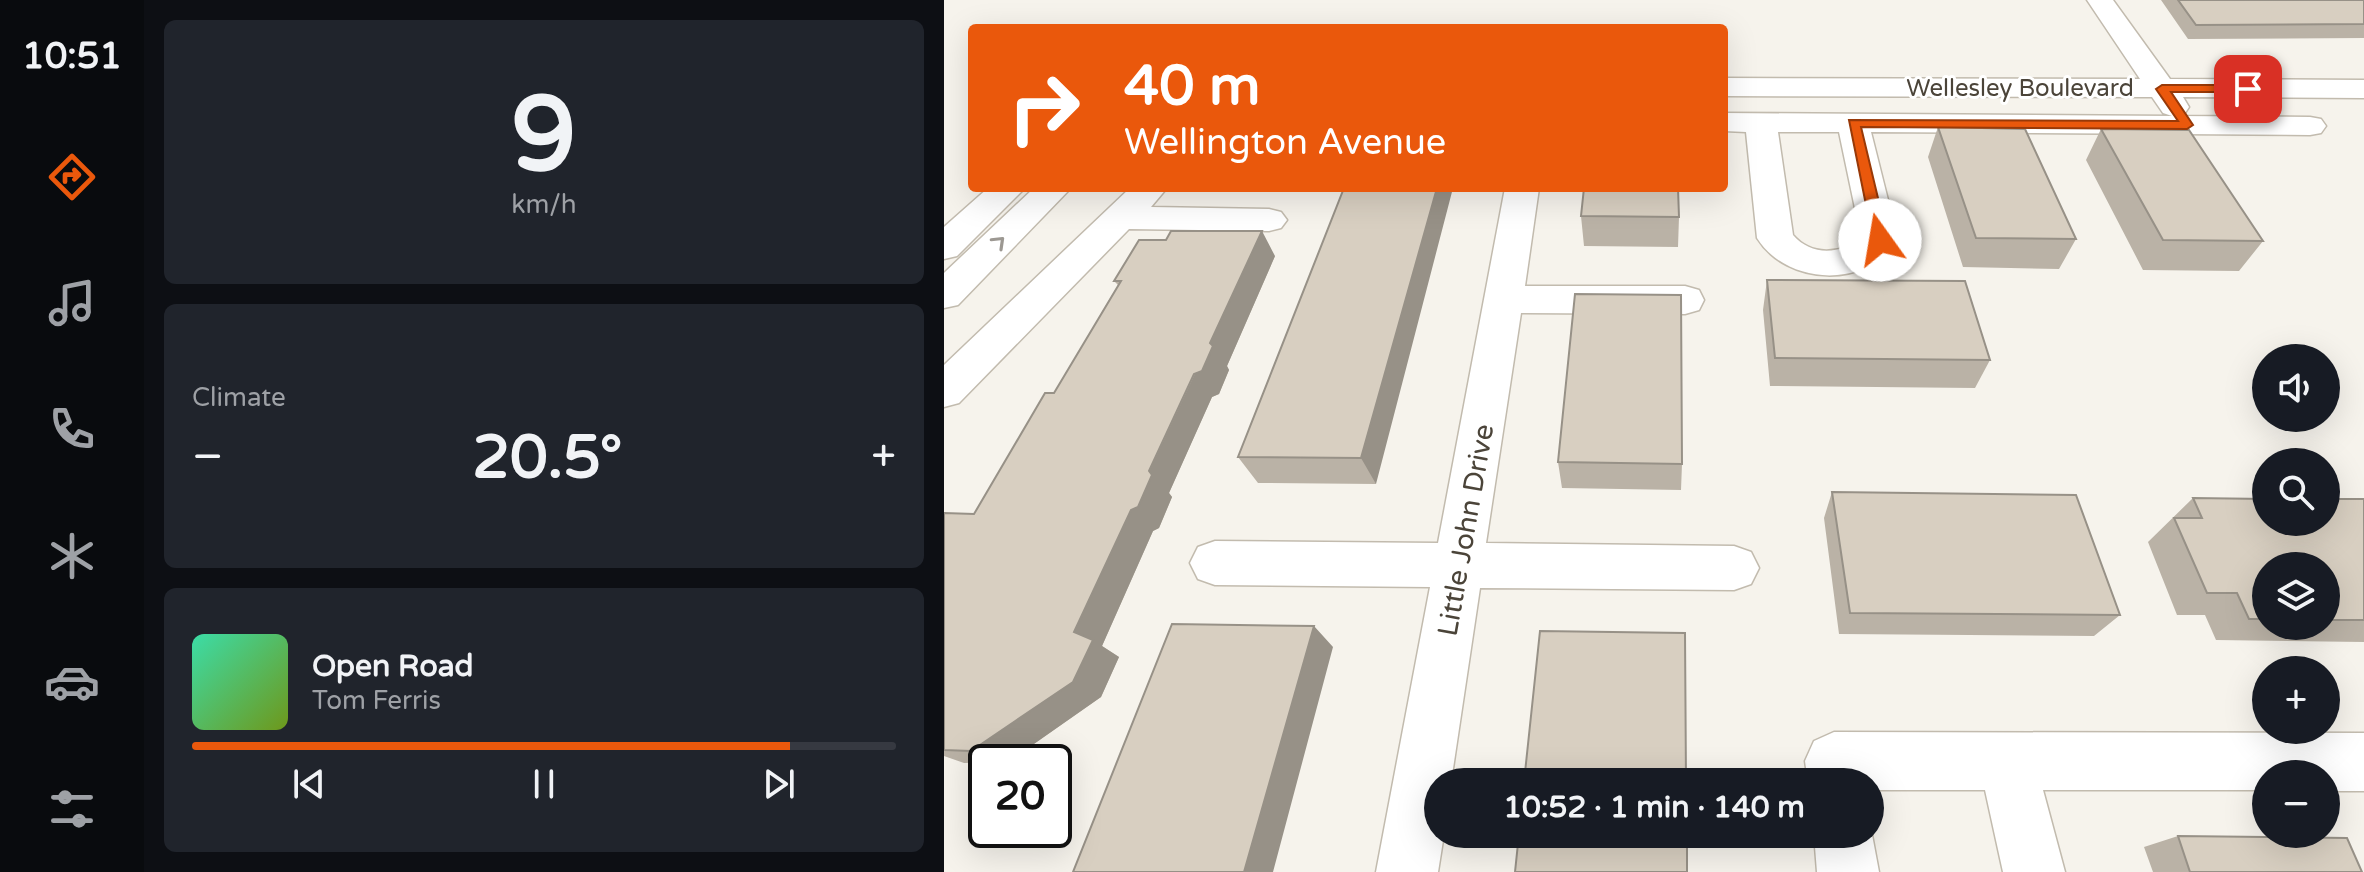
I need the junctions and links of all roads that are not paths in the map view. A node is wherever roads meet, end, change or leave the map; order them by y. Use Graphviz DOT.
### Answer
graph roads {
  1 [pos="2100,0"];
  2 [pos="1728,66"];
  3 [pos="2364,68"];
  4 [pos="2155,78"];
  5 [pos="1728,87"];
  6 [pos="2364,89"];
  7 [pos="1728,122"];
  8 [pos="1761,122"];
  9 [pos="1853,123"];
  10 [pos="2187,125"];
  11 [pos="2310,126"];
  12 [pos="1004,192"];
  13 [pos="1050,192"];
  14 [pos="1146,192"];
  15 [pos="1521,192"];
  16 [pos="1119,218"];
  17 [pos="1269,220"];
  18 [pos="944,247"];
  19 [pos="944,295"];
  20 [pos="1504,299"];
  21 [pos="1685,300"];
  22 [pos="944,391"];
  23 [pos="1215,563"];
  24 [pos="1459,565"];
  25 [pos="1734,568"];
  26 [pos="2007,761"];
  27 [pos="2364,762"];
  28 [pos="1835,768"];
  29 [pos="1845,848"];
  30 [pos="1407,872"];
  31 [pos="1848,872"];
  32 [pos="2034,872"];
  1 -- 4 [label="street"];
  2 -- 4 [label="street, Wellesley Boulevard"];
  3 -- 4 [label="street, Wellesley Boulevard"];
  4 -- 5 [label="street, Wellesley Boulevard"];
  4 -- 6 [label="street, Wellesley Boulevard"];
  4 -- 10 [label="street"];
  7 -- 8 [label="street"];
  8 -- 9 [label="street"];
  8 -- 9 [label="street"];
  9 -- 10 [label="street"];
  10 -- 11 [label="street"];
  12 -- 18 [label="street"];
  19 -- 13 [label="street, one-way"];
  14 -- 16 [label="street"];
  15 -- 20 [label="street, Little John Drive"];
  16 -- 17 [label="street"];
  16 -- 22 [label="street"];
  20 -- 21 [label="street"];
  20 -- 24 [label="street, Little John Drive"];
  23 -- 24 [label="street"];
  24 -- 25 [label="street"];
  24 -- 30 [label="street, Little John Drive"];
  26 -- 27 [label="street"];
  26 -- 28 [label="street"];
  26 -- 32 [label="street"];
  29 -- 31 [label="street"];
}
